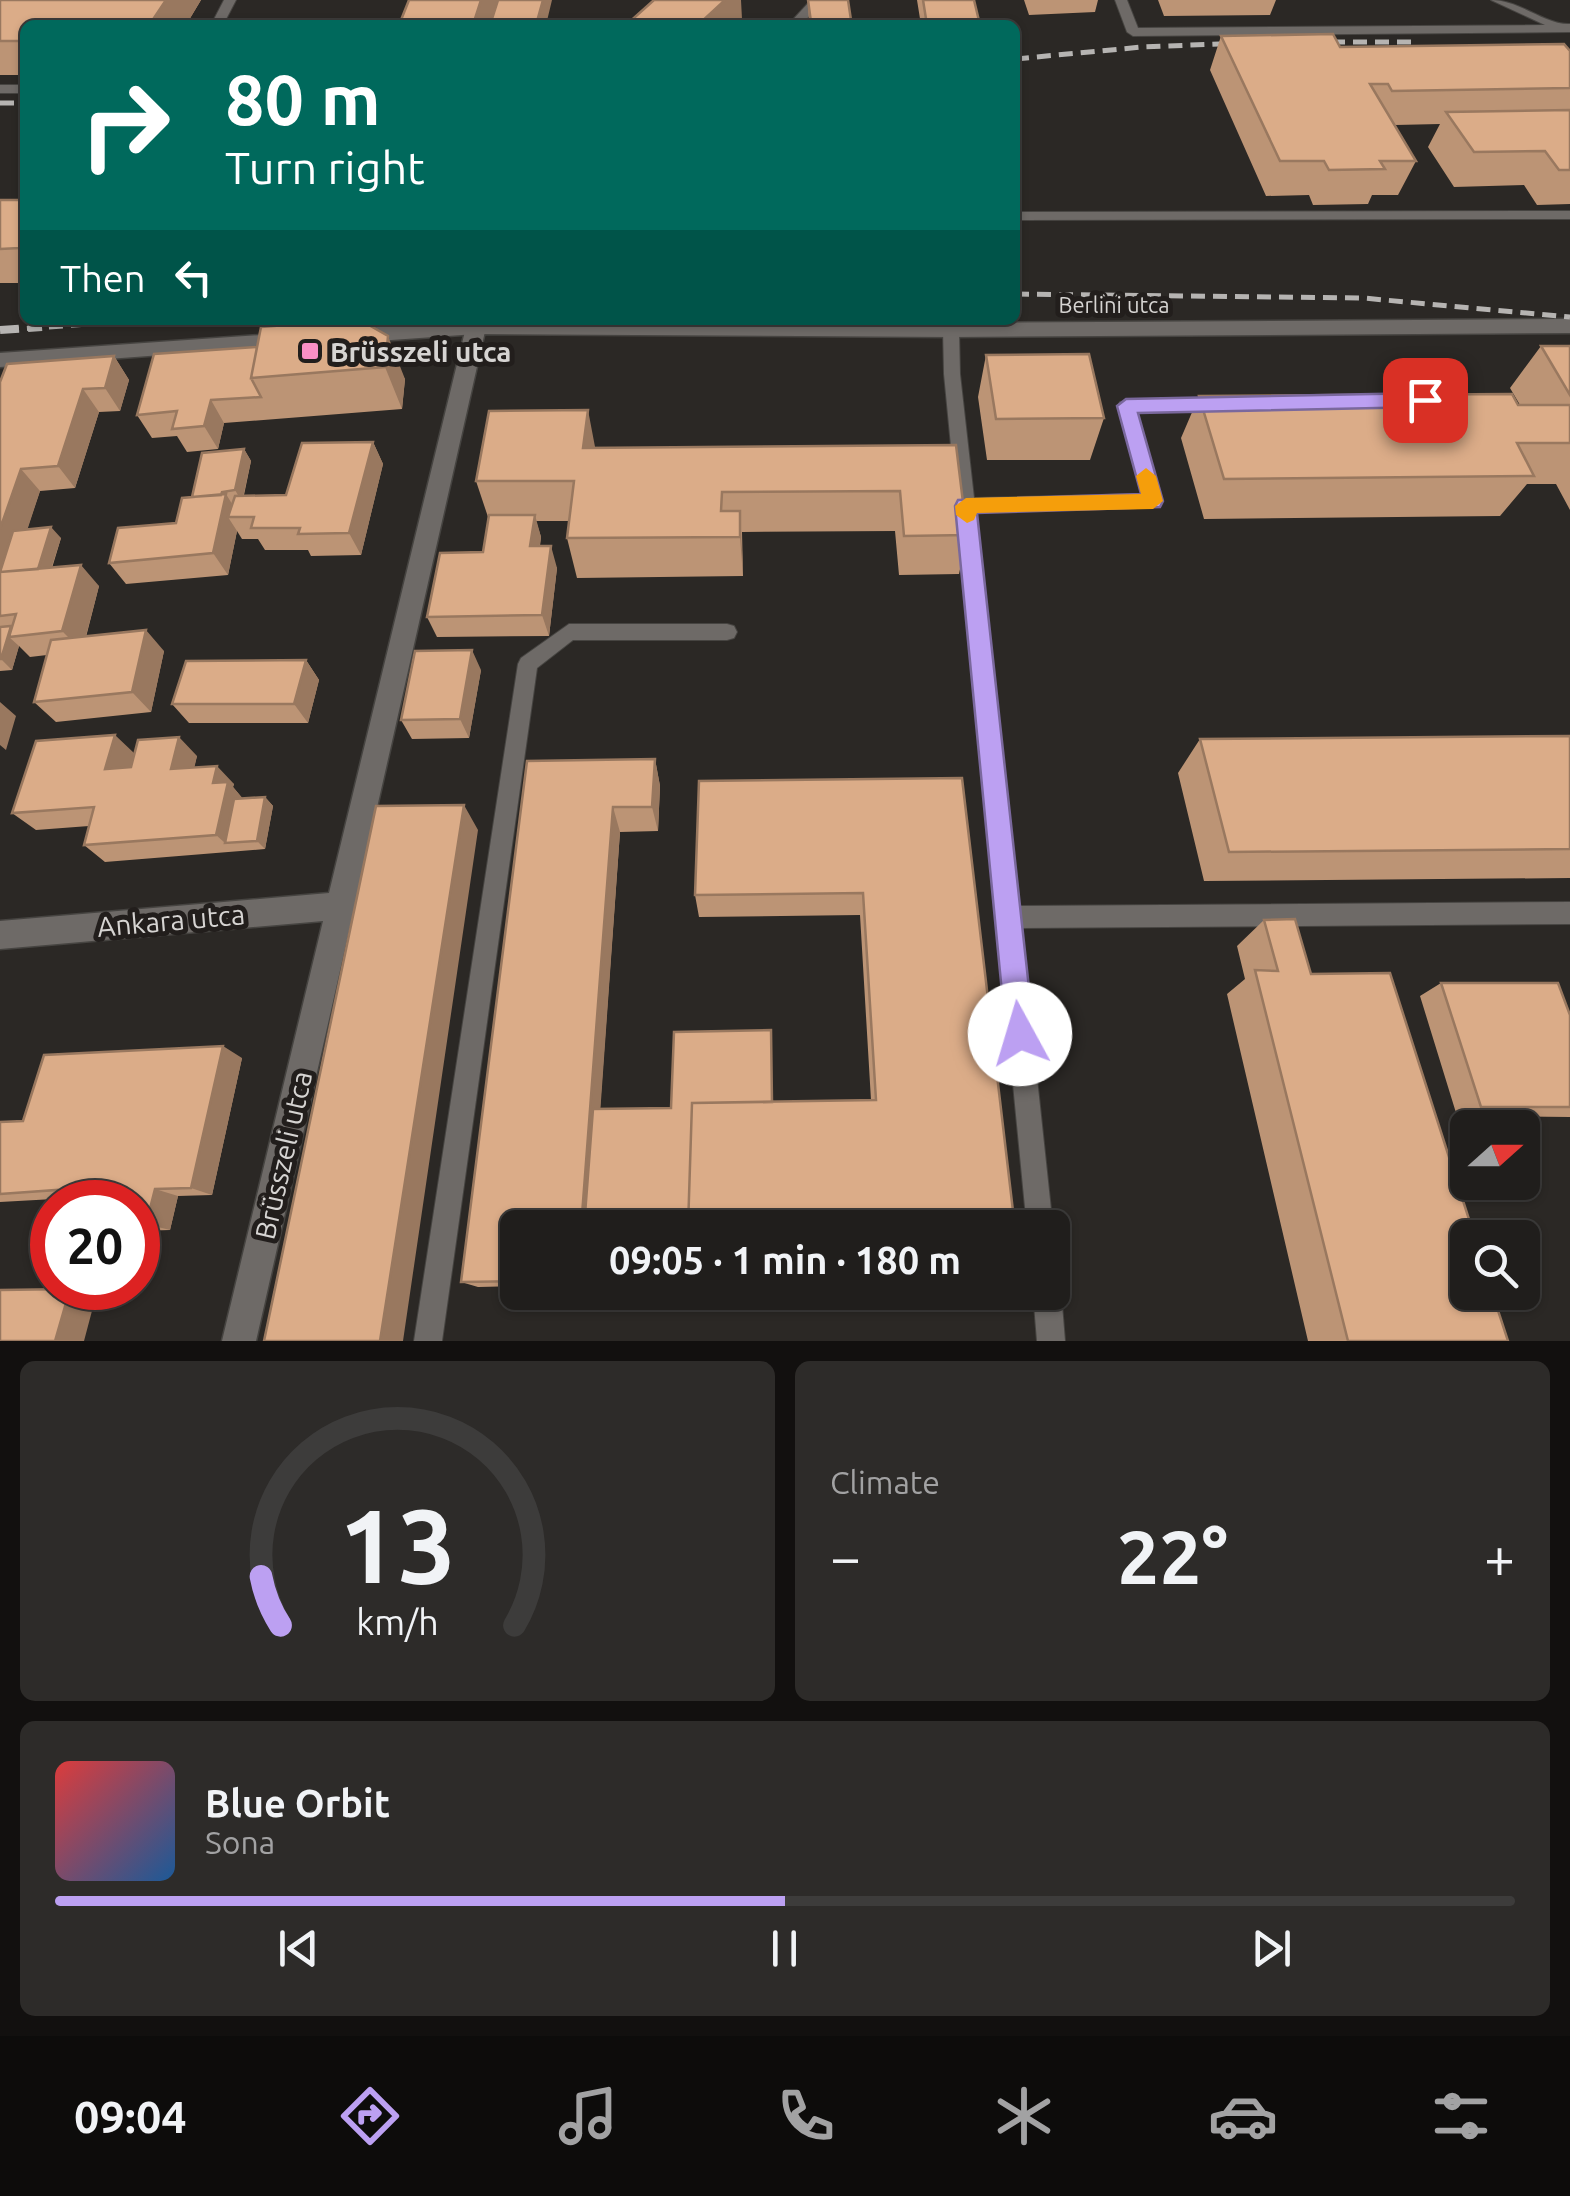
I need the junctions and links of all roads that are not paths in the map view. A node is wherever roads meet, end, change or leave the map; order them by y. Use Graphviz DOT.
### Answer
graph roads {
  1 [pos="818,0"];
  2 [pos="1121,0"];
  3 [pos="1496,0"];
  4 [pos="799,20"];
  5 [pos="1541,28"];
  6 [pos="1568,29"];
  7 [pos="1551,39"];
  8 [pos="1570,215"];
  9 [pos="1020,216"];
  10 [pos="468,325"];
  11 [pos="480,325"];
  12 [pos="558,325"];
  13 [pos="1570,326"];
  14 [pos="951,330"];
  15 [pos="0,360"];
  16 [pos="1244,404"];
  17 [pos="966,506"];
  18 [pos="727,632"];
  19 [pos="341,906"];
  20 [pos="1570,913"];
  21 [pos="1008,917"];
  22 [pos="0,935"];
  23 [pos="1038,1210"];
  24 [pos="1048,1310"];
  25 [pos="239,1341"];
  26 [pos="428,1341"];
  27 [pos="1052,1341"];
  1 -- 4 [label="lane"];
  2 -- 5 [label="lane"];
  3 -- 6 [label="lane"];
  5 -- 6 [label="lane"];
  5 -- 7 [label="lane"];
  8 -- 9 [label="lane"];
  10 -- 15 [label="street, Berlini utca"];
  11 -- 19 [label="street, Brüsszeli utca"];
  12 -- 14 [label="street, Berlini utca"];
  13 -- 14 [label="street, Berlini utca"];
  14 -- 17 [label="lane"];
  16 -- 17 [label="lane"];
  17 -- 21 [label="lane"];
  18 -- 26 [label="lane"];
  19 -- 22 [label="street, Ankara utca"];
  19 -- 25 [label="street, Brüsszeli utca"];
  20 -- 21 [label="lane"];
  21 -- 23 [label="lane"];
  24 -- 27 [label="lane"];
}
